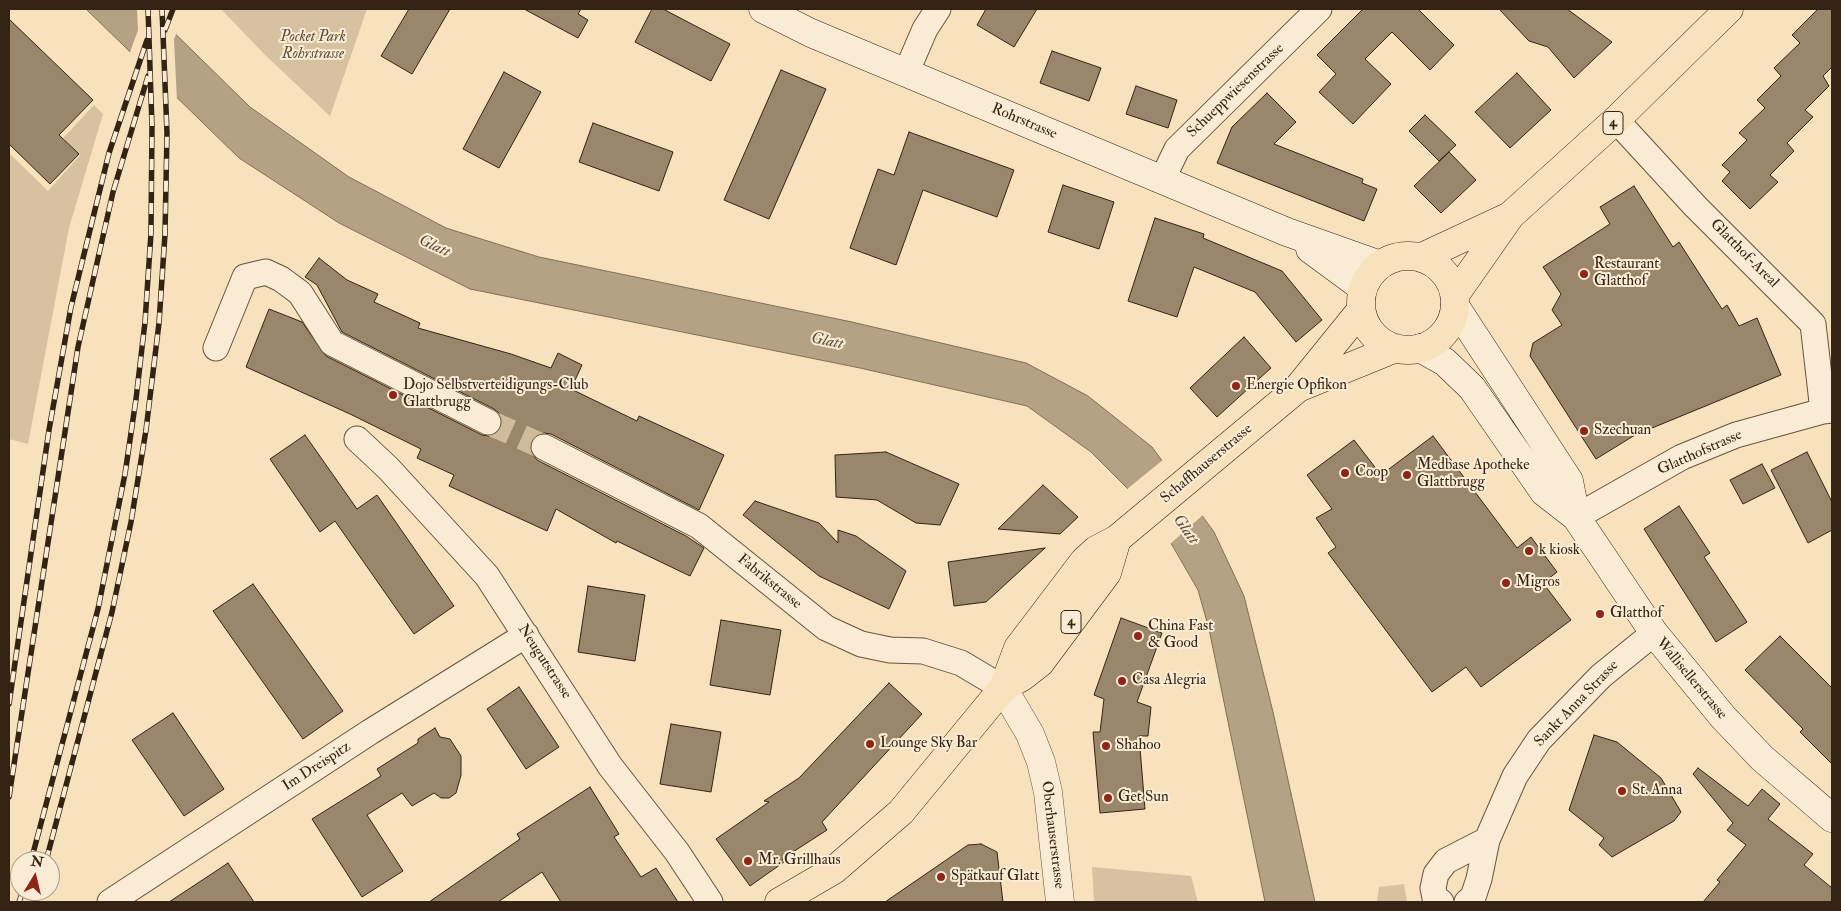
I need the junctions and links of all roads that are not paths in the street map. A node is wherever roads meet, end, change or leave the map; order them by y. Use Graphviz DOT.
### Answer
graph roads {
  1 [pos="763,9"];
  2 [pos="938,9"];
  3 [pos="1319,9"];
  4 [pos="1729,9"];
  5 [pos="906,73"];
  6 [pos="1616,120"];
  7 [pos="1162,180"];
  8 [pos="1511,215"];
  9 [pos="1287,232"];
  10 [pos="1422,258"];
  11 [pos="1380,265"];
  12 [pos="1362,299"];
  13 [pos="1455,300"];
  14 [pos="216,348"];
  15 [pos="1408,348"];
  16 [pos="1297,389"];
  17 [pos="1828,410"];
  18 [pos="488,422"];
  19 [pos="357,439"];
  20 [pos="544,447"];
  21 [pos="1576,517"];
  22 [pos="1654,633"];
  23 [pos="526,635"];
  24 [pos="1003,688"];
  25 [pos="1832,818"];
  26 [pos="1487,840"];
  27 [pos="110,902"];
  28 [pos="710,902"];
  29 [pos="779,902"];
  30 [pos="1060,902"];
  31 [pos="1441,902"];
  32 [pos="1467,902"];
  1 -- 5 [label="main road, Rohrstrasse"];
  2 -- 5 [label="street"];
  3 -- 7 [label="street, Schueppwiesenstrasse"];
  4 -- 6 [label="main road, Schaffhauserstrasse / 4"];
  5 -- 7 [label="main road, Rohrstrasse"];
  6 -- 8 [label="main road, Schaffhauserstrasse / 4"];
  6 -- 17 [label="street, Glatthof-Areal"];
  7 -- 9 [label="main road, Rohrstrasse"];
  8 -- 10 [label="main road, Schaffhauserstrasse / 4"];
  8 -- 13 [label="main road, Schaffhauserstrasse / 4"];
  9 -- 11 [label="main road, Rohrstrasse"];
  9 -- 12 [label="main road, Rohrstrasse"];
  10 -- 11 [label="main road, Schaffhauserstrasse"];
  10 -- 13 [label="main road"];
  11 -- 12 [label="main road, Schaffhauserstrasse"];
  12 -- 15 [label="main road"];
  12 -- 16 [label="main road, Schaffhauserstrasse / 4"];
  13 -- 15 [label="main road, Schaffhauserstrasse"];
  13 -- 21 [label="main road, Wallisellerstrasse"];
  14 -- 18 [label="street"];
  15 -- 16 [label="main road, Schaffhauserstrasse / 4"];
  15 -- 21 [label="main road, Wallisellerstrasse"];
  16 -- 24 [label="main road, Schaffhauserstrasse / 4"];
  17 -- 21 [label="street, Glatthofstrasse"];
  19 -- 23 [label="street, Neugutstrasse"];
  20 -- 24 [label="street, Fabrikstrasse"];
  21 -- 22 [label="main road, Wallisellerstrasse"];
  22 -- 25 [label="main road, Wallisellerstrasse"];
  22 -- 26 [label="street, Sankt Anna Strasse"];
  23 -- 27 [label="street, Im Dreispitz"];
  23 -- 28 [label="street, Neugutstrasse"];
  24 -- 29 [label="main road, Schaffhauserstrasse / 4"];
  24 -- 30 [label="main road, Oberhauserstrasse"];
  26 -- 31 [label="street"];
  26 -- 32 [label="street, Sankt Anna Strasse"];
}
